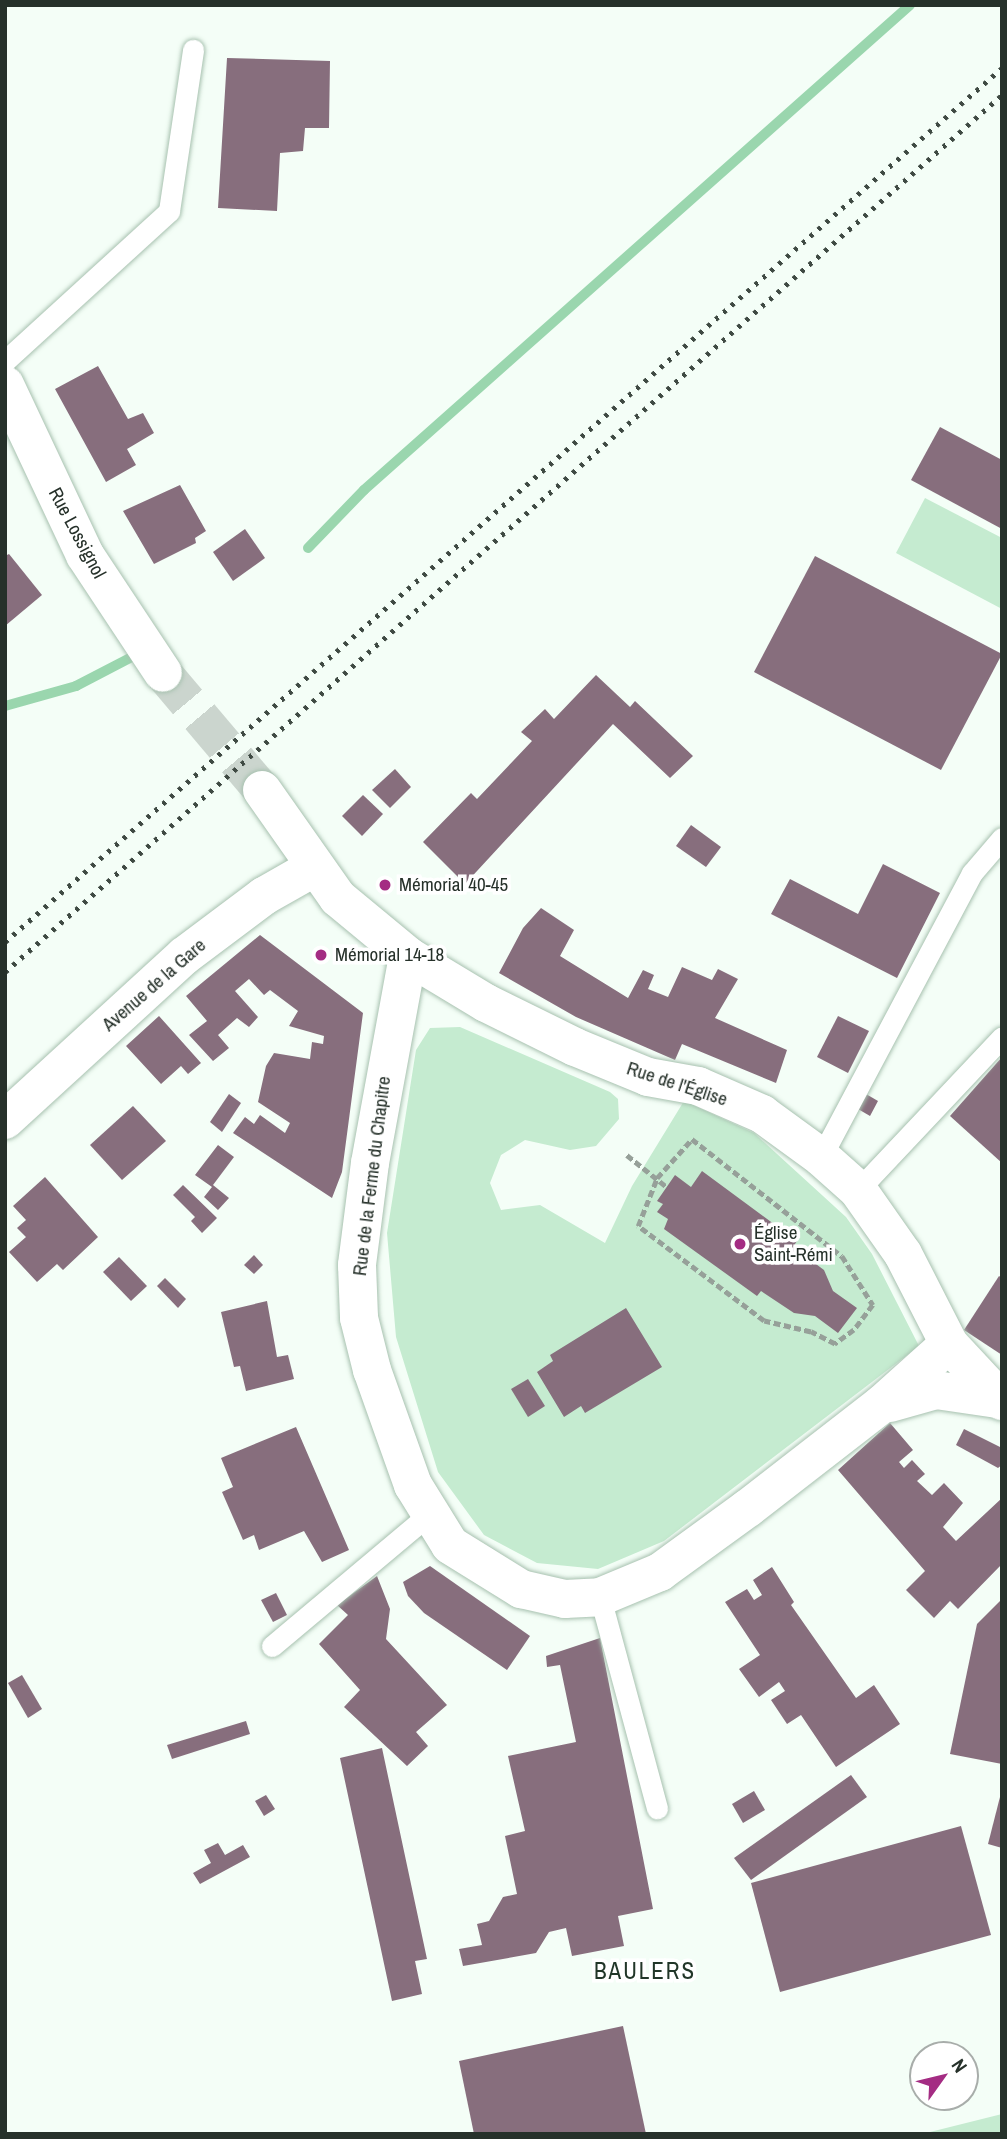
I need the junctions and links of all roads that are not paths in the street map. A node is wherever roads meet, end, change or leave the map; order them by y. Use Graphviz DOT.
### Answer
graph roads {
  1 [pos="193,50"];
  2 [pos="5,361"];
  3 [pos="5,385"];
  4 [pos="163,673"];
  5 [pos="262,790"];
  6 [pos="1002,838"];
  7 [pos="314,867"];
  8 [pos="408,956"];
  9 [pos="1002,1037"];
  10 [pos="5,1120"];
  11 [pos="821,1157"];
  12 [pos="858,1190"];
  13 [pos="949,1344"];
  14 [pos="1000,1400"];
  15 [pos="881,1405"];
  16 [pos="428,1515"];
  17 [pos="600,1597"];
  18 [pos="272,1646"];
  19 [pos="657,1808"];
  1 -- 2 [label="lane"];
  3 -- 4 [label="street, Rue Lossignol"];
  5 -- 7 [label="street"];
  6 -- 11 [label="lane"];
  7 -- 8 [label="street, Rue de l'Église"];
  7 -- 10 [label="street, Avenue de la Gare"];
  8 -- 11 [label="street, Rue de l'Église"];
  8 -- 16 [label="street, Rue de la Ferme du Chapitre"];
  9 -- 12 [label="lane"];
  11 -- 12 [label="street, Rue de l'Église"];
  12 -- 13 [label="street, Rue de l'Église"];
  13 -- 14 [label="street, Rue de l'Église"];
  13 -- 15 [label="street, Rue de la Ferme du Chapitre"];
  14 -- 15 [label="street, Rue de la Ferme du Chapitre"];
  15 -- 17 [label="street, Rue de la Ferme du Chapitre"];
  16 -- 17 [label="street, Rue de la Ferme du Chapitre"];
  16 -- 18 [label="lane"];
  17 -- 19 [label="lane"];
}
